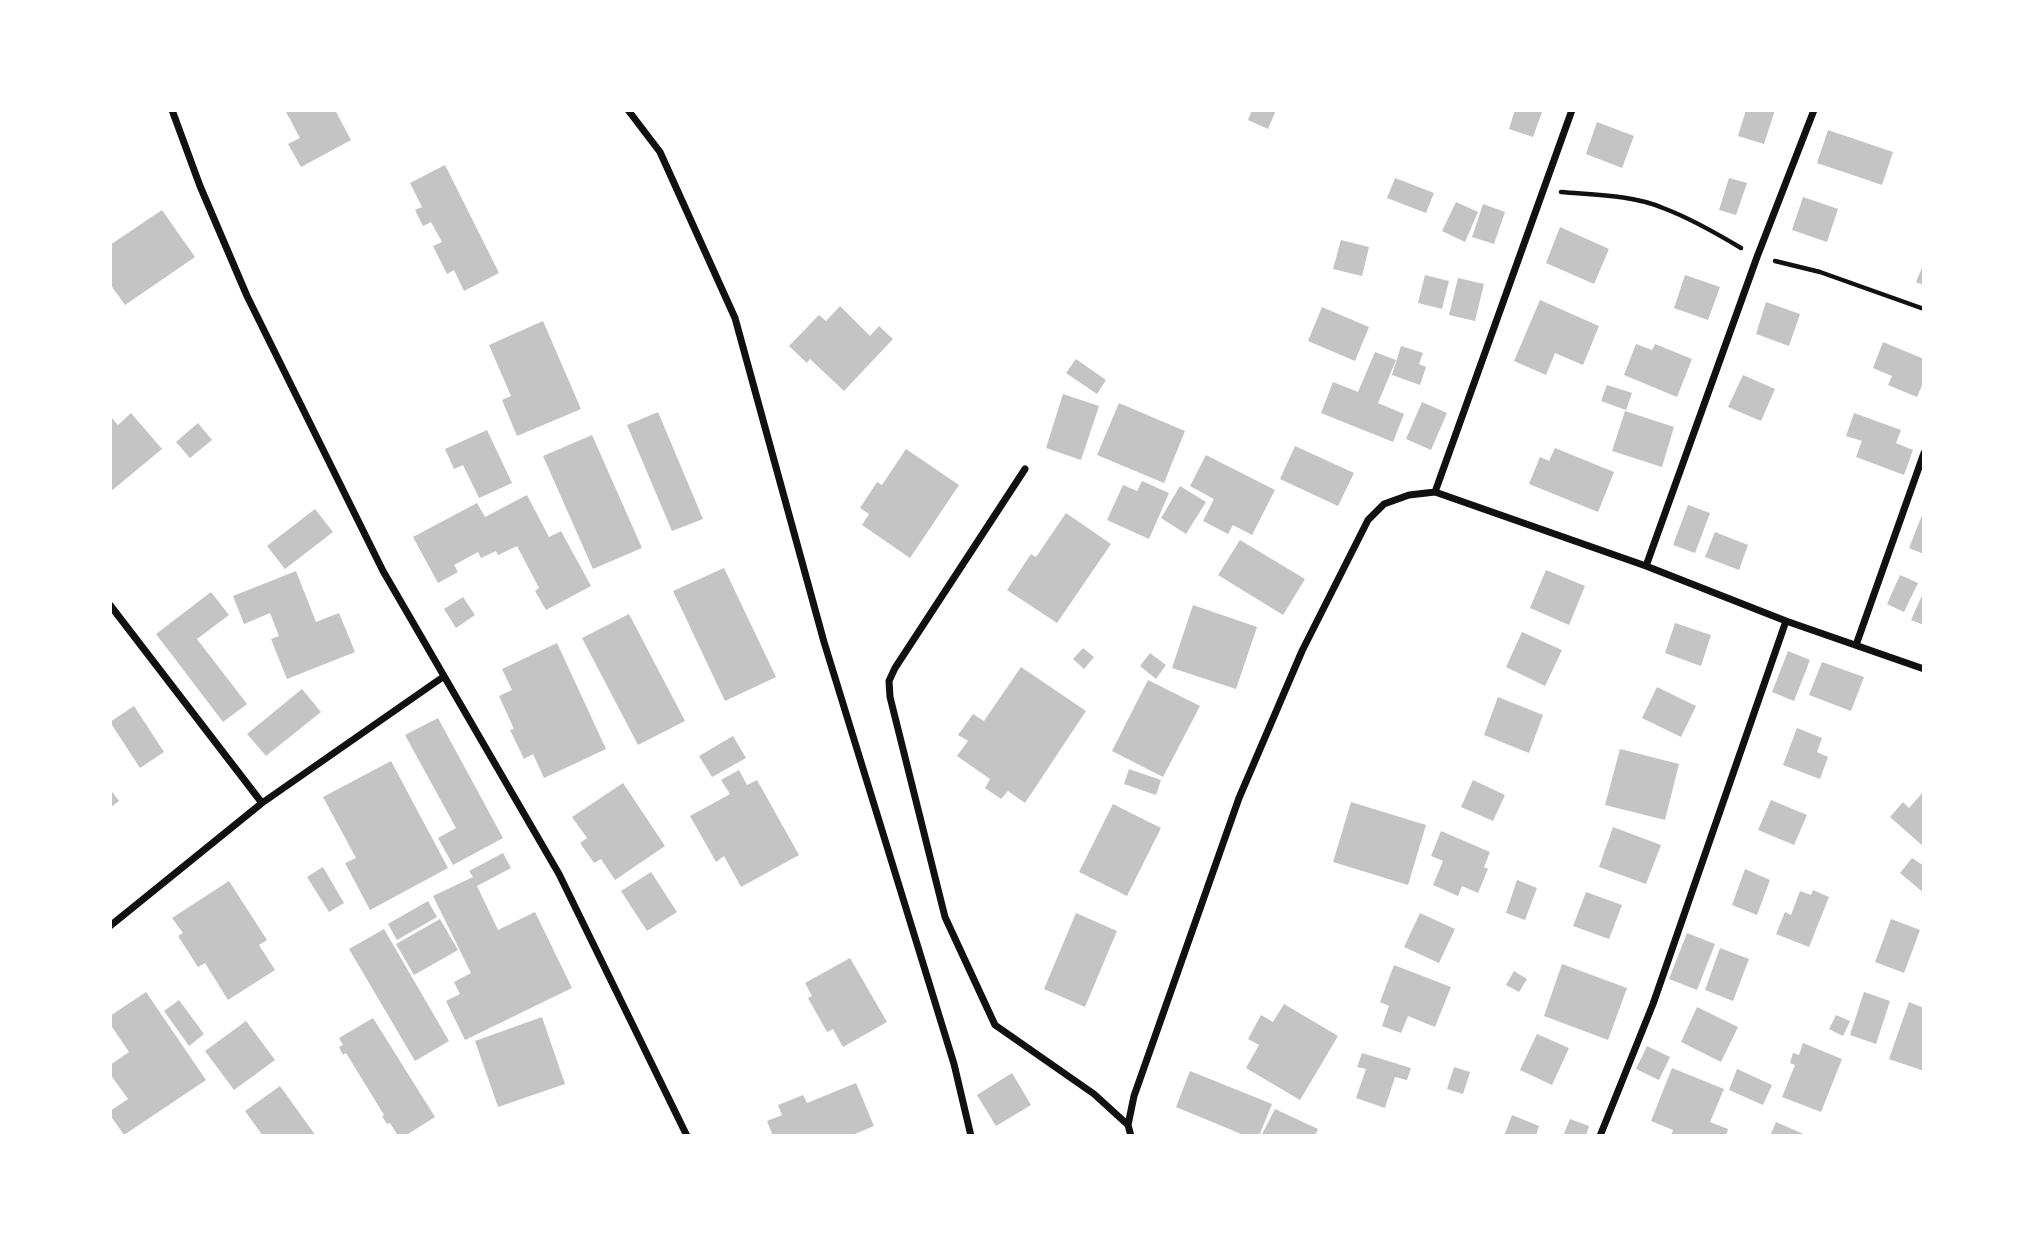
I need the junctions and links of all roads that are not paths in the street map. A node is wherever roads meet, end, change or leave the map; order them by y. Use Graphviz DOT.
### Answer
graph roads {
  1 [pos="172,110"];
  2 [pos="628,110"];
  3 [pos="1572,110"];
  4 [pos="1814,110"];
  5 [pos="1924,453"];
  6 [pos="1025,468"];
  7 [pos="1435,492"];
  8 [pos="1647,566"];
  9 [pos="110,605"];
  10 [pos="1786,621"];
  11 [pos="1856,645"];
  12 [pos="1924,669"];
  13 [pos="443,677"];
  14 [pos="262,803"];
  15 [pos="110,926"];
  16 [pos="1128,1125"];
  17 [pos="687,1136"];
  18 [pos="971,1136"];
  19 [pos="1131,1136"];
  20 [pos="1600,1136"];
  1 -- 13 [label="street"];
  2 -- 18 [label="street"];
  3 -- 7 [label="street"];
  4 -- 8 [label="street"];
  5 -- 11 [label="street"];
  6 -- 16 [label="street"];
  7 -- 8 [label="street"];
  7 -- 16 [label="street"];
  8 -- 10 [label="street"];
  9 -- 14 [label="street"];
  10 -- 11 [label="street"];
  10 -- 20 [label="street"];
  11 -- 12 [label="street"];
  13 -- 14 [label="street"];
  13 -- 17 [label="street"];
  14 -- 15 [label="street"];
  16 -- 19 [label="street"];
}
